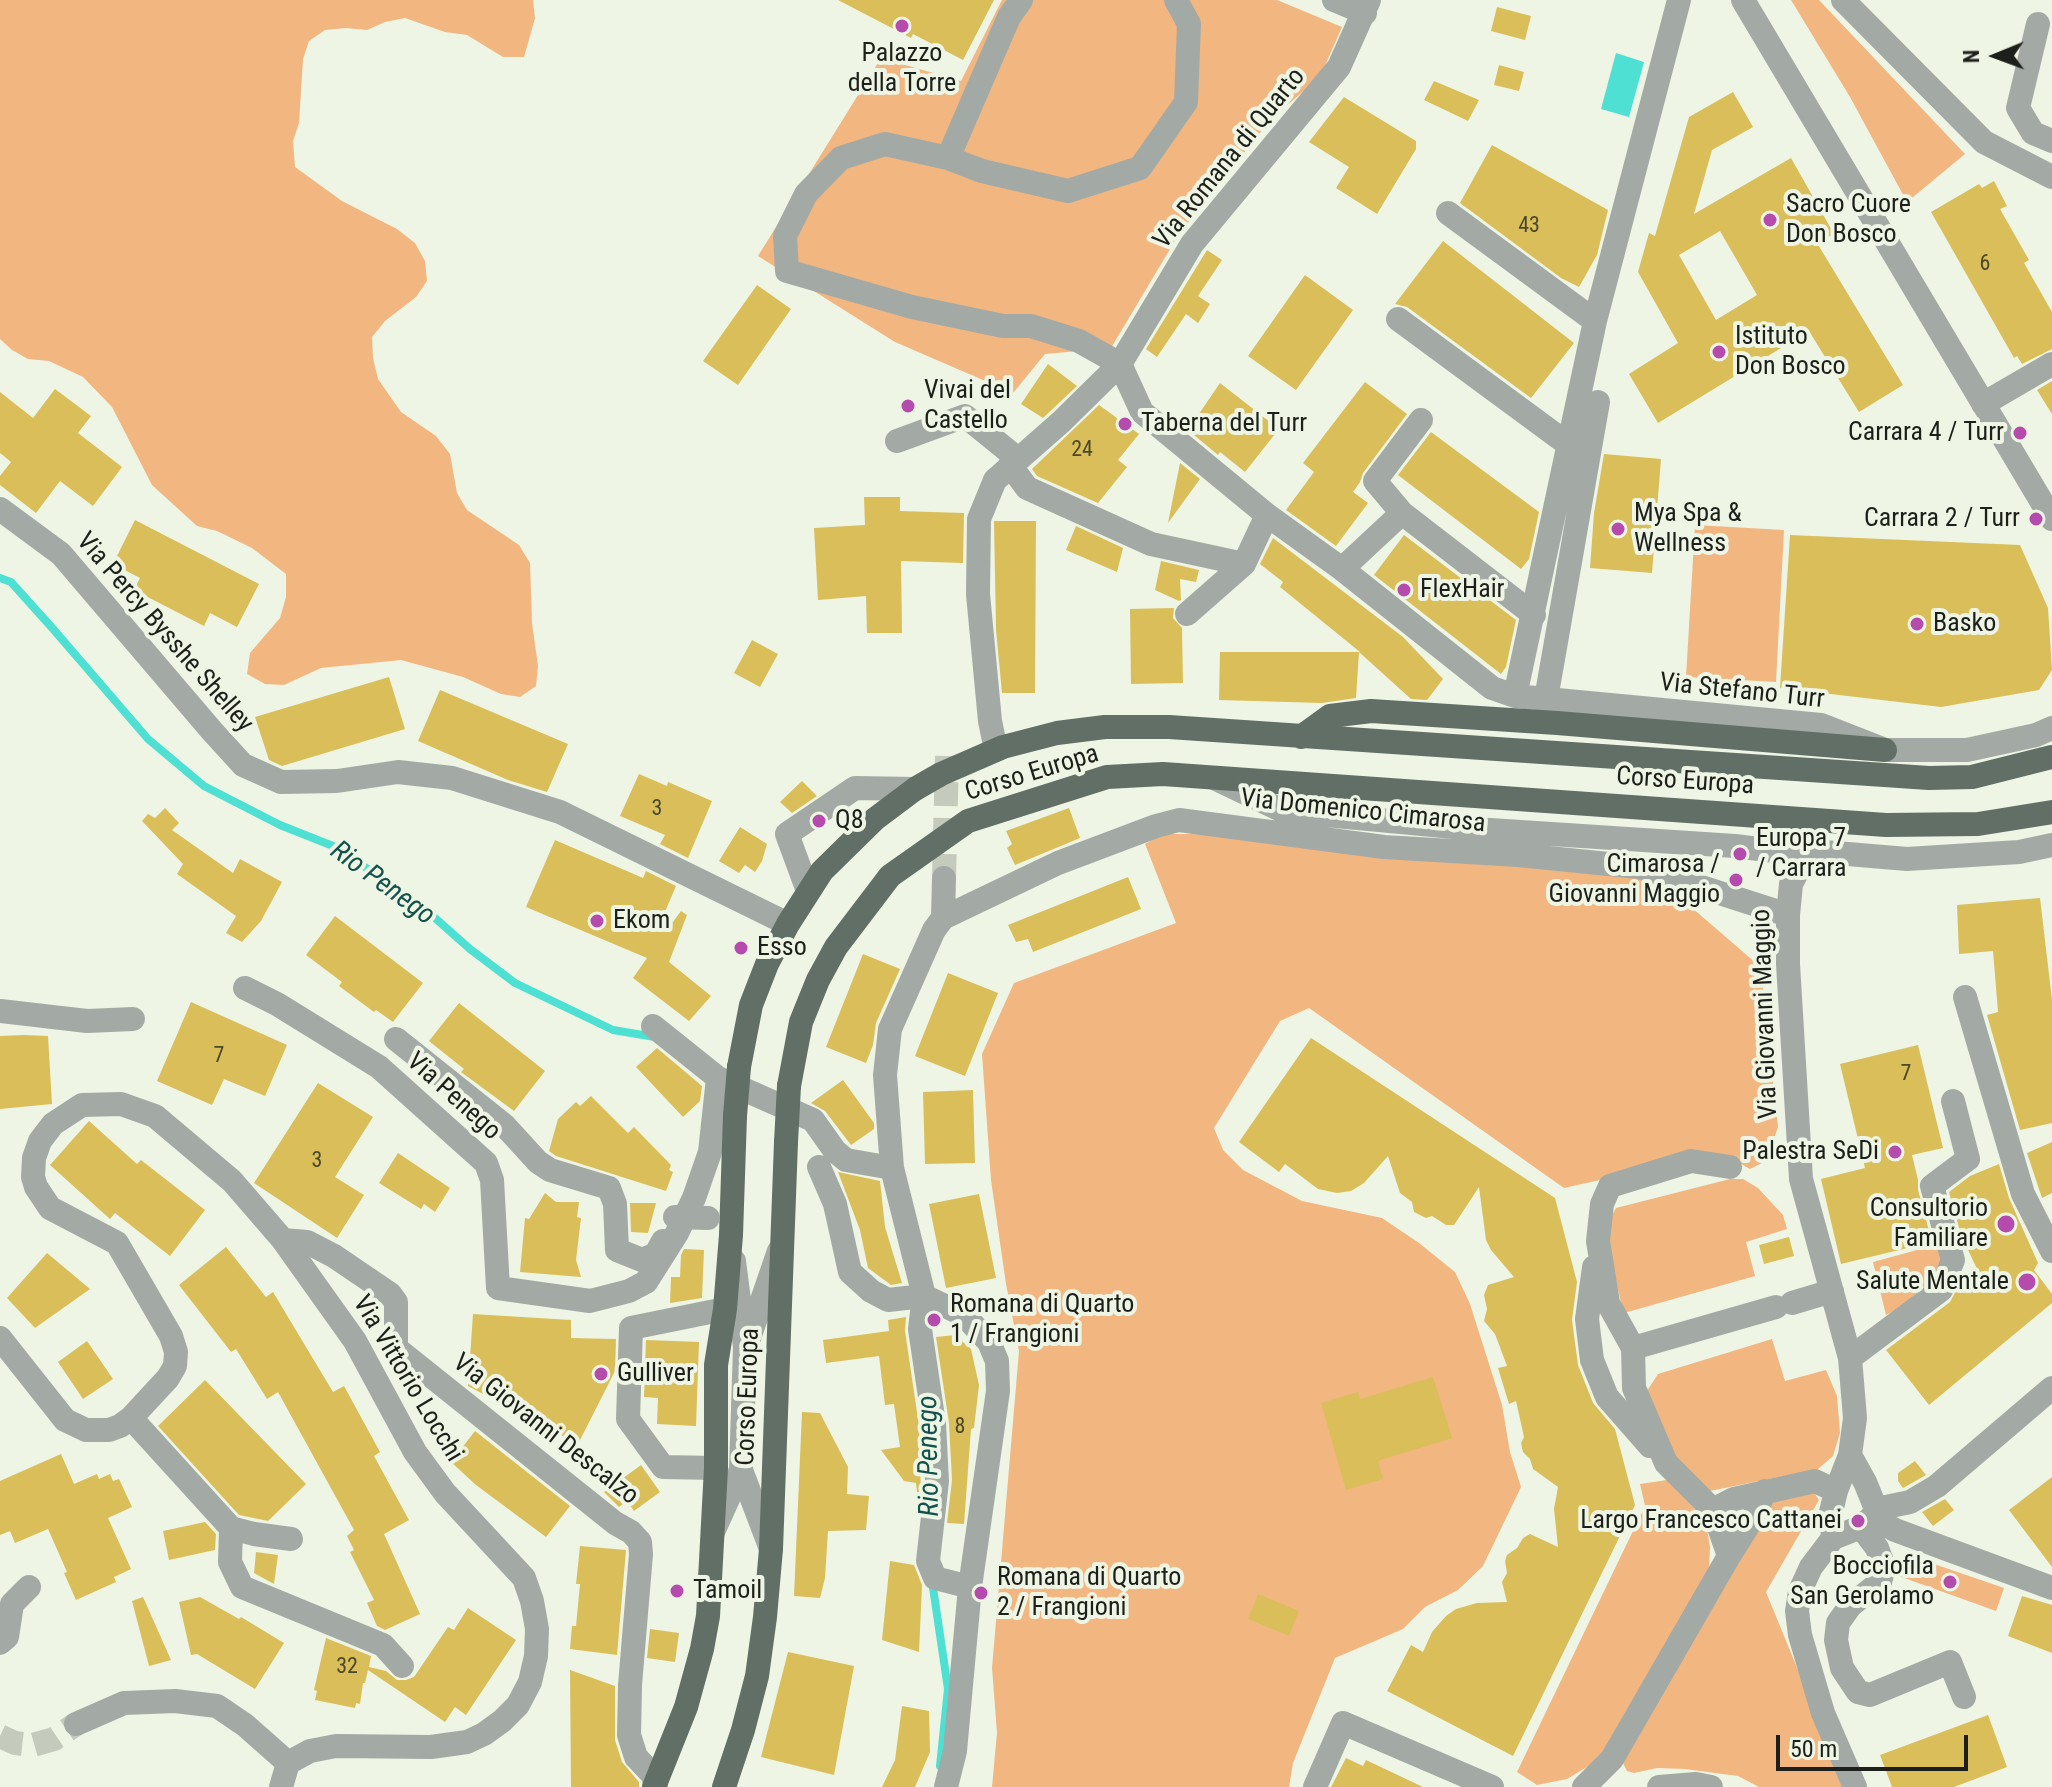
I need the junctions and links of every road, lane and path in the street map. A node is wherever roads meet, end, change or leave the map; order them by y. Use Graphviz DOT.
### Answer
graph roads {
  1 [pos="1021,0"];
  2 [pos="1176,0"];
  3 [pos="1334,0"];
  4 [pos="1679,0"];
  5 [pos="1743,0"];
  6 [pos="1843,0"];
  7 [pos="1367,6"];
  8 [pos="2038,24"];
  9 [pos="2052,141"];
  10 [pos="948,158"];
  11 [pos="2052,177"];
  12 [pos="1448,213"];
  13 [pos="1398,319"];
  14 [pos="1595,321"];
  15 [pos="1120,364"];
  16 [pos="2052,364"];
  17 [pos="1598,402"];
  18 [pos="1983,404"];
  19 [pos="1421,420"];
  20 [pos="897,441"];
  21 [pos="1569,445"];
  22 [pos="1014,462"];
  23 [pos="0,509"];
  24 [pos="1402,513"];
  25 [pos="1267,515"];
  26 [pos="2052,519"];
  27 [pos="1244,564"];
  28 [pos="1342,569"];
  29 [pos="1187,614"];
  30 [pos="1534,615"];
  31 [pos="1515,696"];
  32 [pos="1546,699"];
  33 [pos="990,721"];
  34 [pos="2044,731"];
  35 [pos="1301,737"];
  36 [pos="996,750"];
  37 [pos="1885,750"];
  38 [pos="2052,757"];
  39 [pos="1216,779"];
  40 [pos="915,789"];
  41 [pos="2052,812"];
  42 [pos="2052,845"];
  43 [pos="1806,855"];
  44 [pos="944,878"];
  45 [pos="808,891"];
  46 [pos="1788,915"];
  47 [pos="943,918"];
  48 [pos="788,924"];
  49 [pos="245,988"];
  50 [pos="1965,997"];
  51 [pos="0,1011"];
  52 [pos="133,1019"];
  53 [pos="653,1026"];
  54 [pos="396,1039"];
  55 [pos="728,1072"];
  56 [pos="1953,1101"];
  57 [pos="819,1167"];
  58 [pos="1730,1167"];
  59 [pos="892,1168"];
  60 [pos="723,1224"];
  61 [pos="276,1232"];
  62 [pos="783,1241"];
  63 [pos="1598,1241"];
  64 [pos="2052,1251"];
  65 [pos="1832,1291"];
  66 [pos="924,1296"];
  67 [pos="725,1309"];
  68 [pos="0,1338"];
  69 [pos="745,1347"];
  70 [pos="1633,1348"];
  71 [pos="1850,1358"];
  72 [pos="2052,1388"];
  73 [pos="131,1418"];
  74 [pos="1850,1455"];
  75 [pos="1666,1463"];
  76 [pos="716,1468"];
  77 [pos="741,1470"];
  78 [pos="1765,1491"];
  79 [pos="1836,1491"];
  80 [pos="1713,1510"];
  81 [pos="1870,1518"];
  82 [pos="231,1528"];
  83 [pos="713,1532"];
  84 [pos="1833,1538"];
  85 [pos="291,1539"];
  86 [pos="771,1549"];
  87 [pos="1729,1556"];
  88 [pos="29,1587"];
  89 [pos="970,1587"];
  90 [pos="2052,1588"];
  91 [pos="0,1643"];
  92 [pos="402,1666"];
  93 [pos="1964,1697"];
  94 [pos="76,1724"];
  95 [pos="284,1775"];
  96 [pos="655,1786"];
  97 [pos="724,1787"];
  98 [pos="946,1787"];
  99 [pos="1315,1787"];
  100 [pos="1492,1787"];
  101 [pos="1584,1787"];
  102 [pos="1659,1787"];
  103 [pos="1711,1787"];
  104 [pos="1855,1787"];
  1 -- 10 [label="street"];
  2 -- 10 [label="street"];
  3 -- 7 [label="street"];
  4 -- 14 [label="street"];
  5 -- 18 [label="street"];
  6 -- 11 [label="street"];
  7 -- 15 [label="street, Via Romana di Quarto"];
  8 -- 9 [label="street"];
  10 -- 15 [label="street"];
  12 -- 14 [label="street"];
  13 -- 21 [label="street"];
  14 -- 21 [label="street"];
  15 -- 22 [label="street, Via Romana di Quarto"];
  15 -- 25 [label="street, Via Stefano Turr"];
  16 -- 18 [label="street"];
  17 -- 32 [label="street"];
  18 -- 26 [label="street"];
  19 -- 24 [label="street"];
  20 -- 22 [label="street"];
  21 -- 30 [label="street"];
  22 -- 27 [label="street"];
  22 -- 33 [label="street, Via Romana di Quarto"];
  23 -- 48 [label="street, Via Percy Bysshe Shelley"];
  24 -- 28 [label="street"];
  24 -- 30 [label="street"];
  25 -- 27 [label="street"];
  25 -- 28 [label="street, Via Stefano Turr"];
  27 -- 29 [label="street"];
  28 -- 31 [label="street, Via Stefano Turr"];
  30 -- 31 [label="street"];
  31 -- 32 [label="street, Via Stefano Turr"];
  32 -- 37 [label="street, Via Stefano Turr"];
  33 -- 36 [label="street, Corso Europa"];
  34 -- 37 [label="street, Via Stefano Turr"];
  35 -- 36 [label="main road, Corso Europa"];
  35 -- 37 [label="main road"];
  35 -- 38 [label="main road, Corso Europa"];
  36 -- 40 [label="main road, Corso Europa"];
  39 -- 41 [label="main road, Corso Europa"];
  39 -- 43 [label="street"];
  39 -- 62 [label="main road, Corso Europa, bridge"];
  40 -- 45 [label="main road, Corso Europa"];
  40 -- 45 [label="street"];
  42 -- 43 [label="street"];
  43 -- 46 [label="street, Via Giovanni Maggio"];
  44 -- 47 [label="street"];
  45 -- 48 [label="main road, Corso Europa"];
  46 -- 47 [label="street, Via Domenico Cimarosa"];
  46 -- 65 [label="street, Via Giovanni Maggio"];
  47 -- 59 [label="street"];
  48 -- 55 [label="main road, Corso Europa"];
  49 -- 55 [label="street, Via Penego"];
  50 -- 64 [label="street"];
  51 -- 52 [label="street"];
  53 -- 55 [label="street"];
  54 -- 60 [label="street, bridge"];
  55 -- 59 [label="street"];
  55 -- 60 [label="main road, Corso Europa, bridge"];
  56 -- 71 [label="street"];
  57 -- 66 [label="street"];
  58 -- 63 [label="street"];
  59 -- 66 [label="street"];
  60 -- 67 [label="main road, Corso Europa"];
  60 -- 69 [label="street"];
  61 -- 73 [label="street, Via Vittorio Locchi"];
  61 -- 95 [label="street, Via Vittorio Locchi"];
  61 -- 96 [label="street, Via Giovanni Descalzo"];
  62 -- 69 [label="street"];
  62 -- 86 [label="main road, Corso Europa"];
  63 -- 70 [label="street"];
  63 -- 75 [label="street"];
  65 -- 70 [label="street"];
  65 -- 71 [label="street, Via Giovanni Maggio"];
  66 -- 89 [label="street"];
  66 -- 89 [label="street"];
  67 -- 76 [label="main road, Corso Europa"];
  67 -- 76 [label="street, Corso Europa"];
  68 -- 73 [label="street"];
  69 -- 77 [label="street, Corso Europa"];
  70 -- 75 [label="street"];
  71 -- 74 [label="street, Via Giovanni Maggio"];
  72 -- 81 [label="street"];
  73 -- 82 [label="street"];
  74 -- 79 [label="street"];
  74 -- 81 [label="street"];
  75 -- 80 [label="street"];
  76 -- 83 [label="main road, Corso Europa"];
  77 -- 83 [label="street"];
  77 -- 86 [label="street"];
  78 -- 79 [label="street"];
  78 -- 80 [label="street"];
  78 -- 87 [label="street"];
  79 -- 84 [label="street"];
  80 -- 87 [label="street"];
  81 -- 84 [label="street"];
  81 -- 90 [label="street"];
  81 -- 93 [label="street"];
  82 -- 85 [label="street"];
  82 -- 92 [label="street"];
  83 -- 96 [label="main road, Corso Europa"];
  84 -- 104 [label="street"];
  86 -- 97 [label="main road, Corso Europa"];
  87 -- 101 [label="street"];
  88 -- 91 [label="street"];
  89 -- 98 [label="street"];
  94 -- 95 [label="street"];
  99 -- 100 [label="street"];
  102 -- 103 [label="street"];
}
